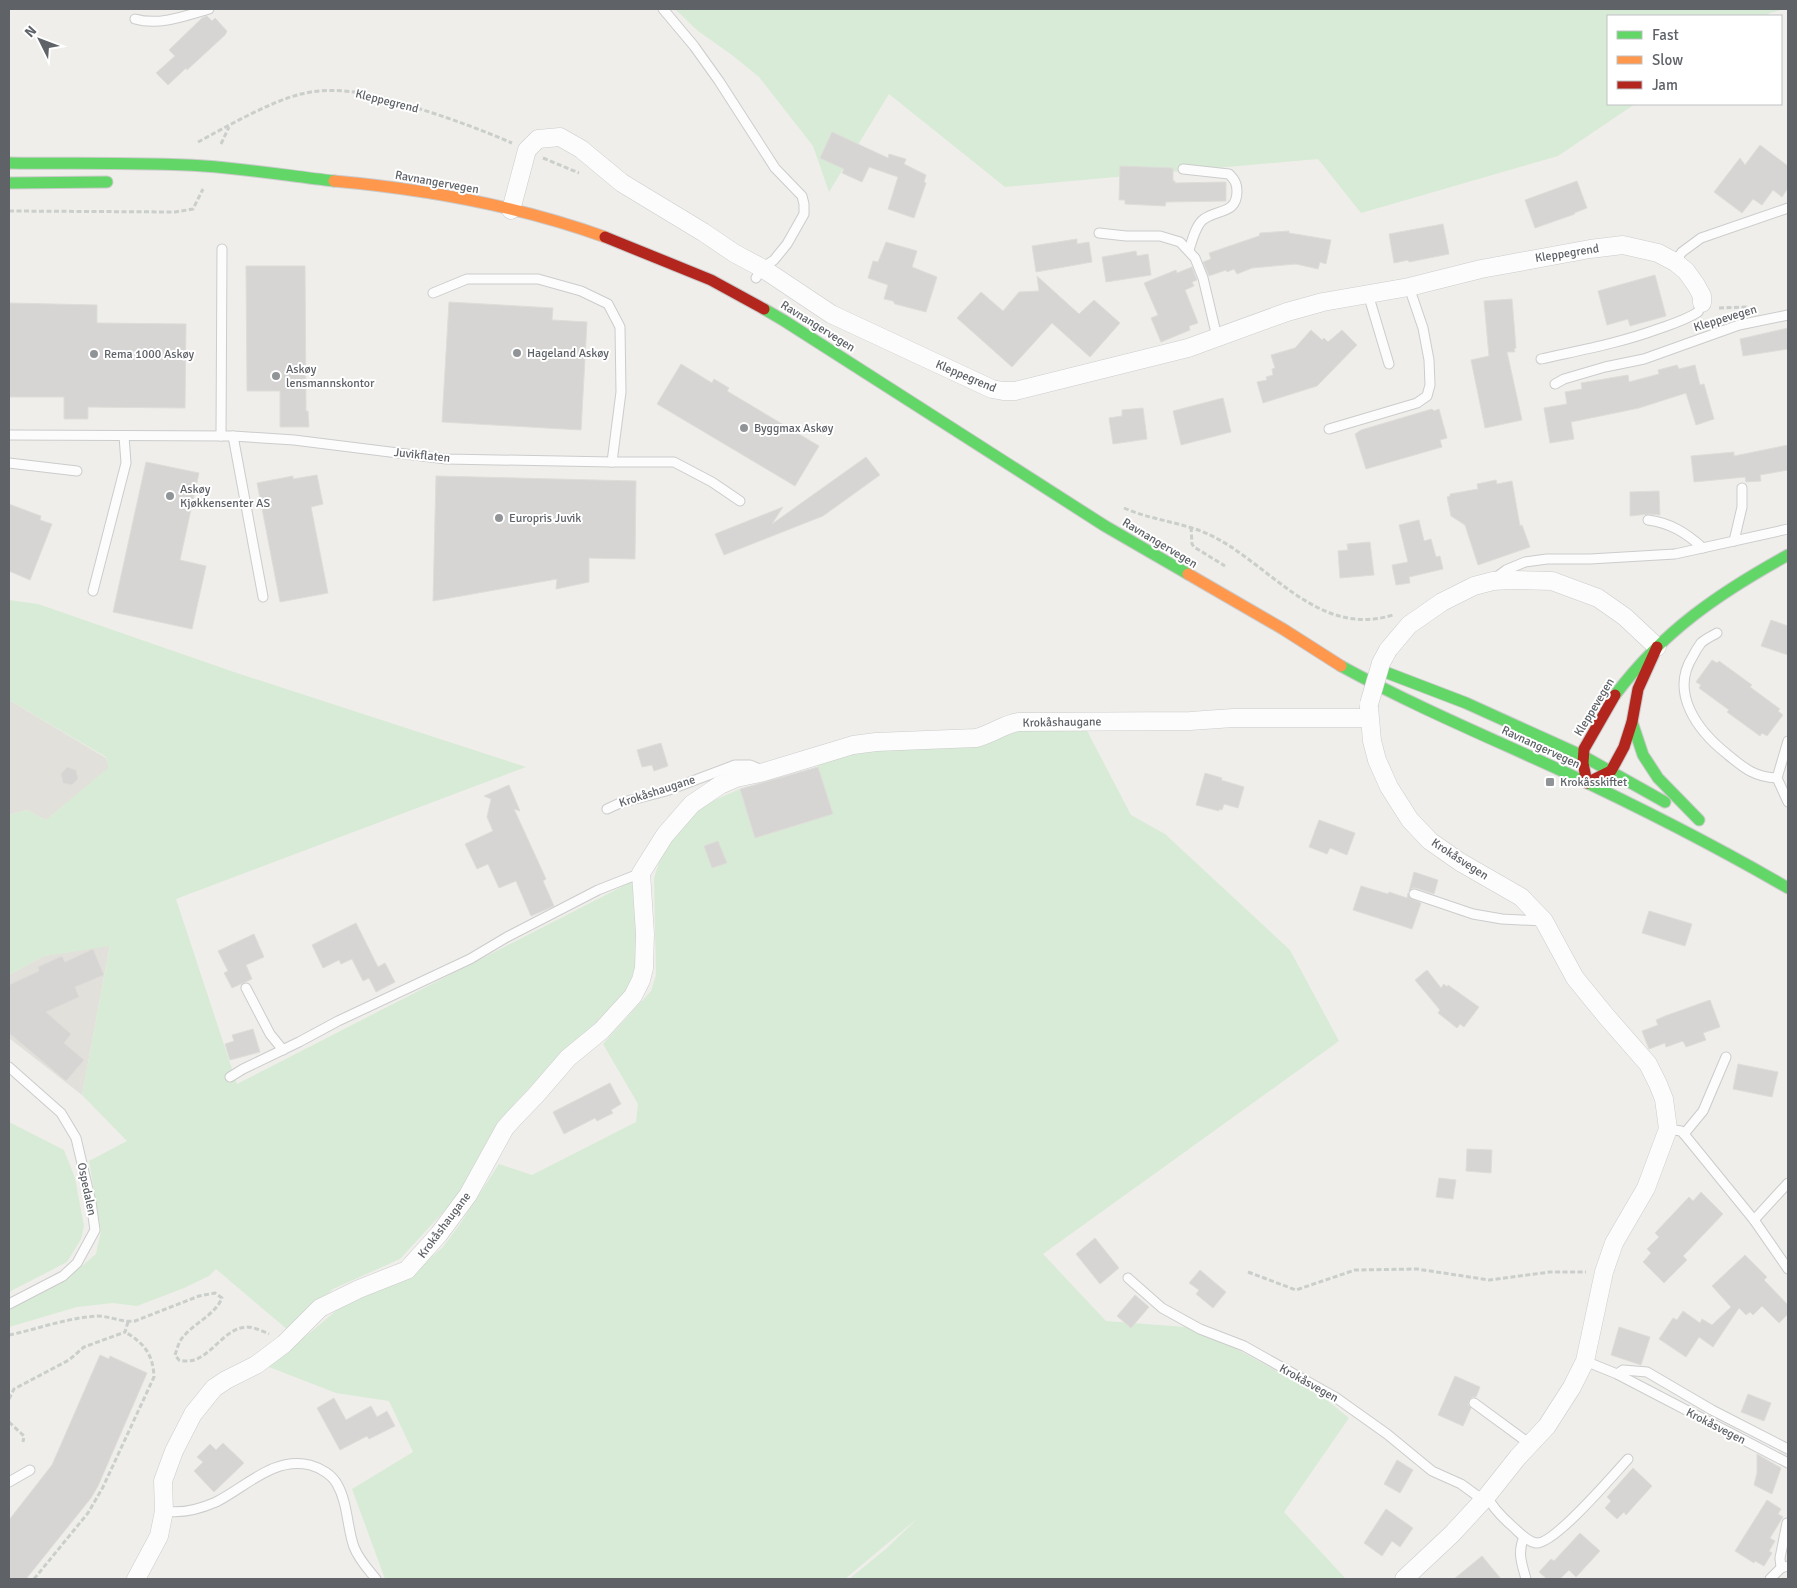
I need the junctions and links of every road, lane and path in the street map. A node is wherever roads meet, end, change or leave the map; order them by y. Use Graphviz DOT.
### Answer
graph roads {
  1 [pos="209,9"];
  2 [pos="663,9"];
  3 [pos="134,19"];
  4 [pos="191,145"];
  5 [pos="527,150"];
  6 [pos="9,163"];
  7 [pos="1183,169"];
  8 [pos="584,175"];
  9 [pos="286,176"];
  10 [pos="116,182"];
  11 [pos="248,182"];
  12 [pos="9,183"];
  13 [pos="203,190"];
  14 [pos="1788,208"];
  15 [pos="511,210"];
  16 [pos="9,211"];
  17 [pos="1099,233"];
  18 [pos="222,249"];
  19 [pos="1189,250"];
  20 [pos="1675,262"];
  21 [pos="759,273"];
  22 [pos="1409,287"];
  23 [pos="433,293"];
  24 [pos="1368,294"];
  25 [pos="1702,303"];
  26 [pos="1756,307"];
  27 [pos="1788,315"];
  28 [pos="1217,337"];
  29 [pos="1541,358"];
  30 [pos="1389,364"];
  31 [pos="1555,384"];
  32 [pos="1329,429"];
  33 [pos="9,435"];
  34 [pos="124,436"];
  35 [pos="220,436"];
  36 [pos="233,436"];
  37 [pos="612,462"];
  38 [pos="9,464"];
  39 [pos="77,471"];
  40 [pos="1742,488"];
  41 [pos="740,501"];
  42 [pos="1122,507"];
  43 [pos="1648,520"];
  44 [pos="1788,529"];
  45 [pos="1734,541"];
  46 [pos="1703,548"];
  47 [pos="1788,555"];
  48 [pos="1492,581"];
  49 [pos="93,591"];
  50 [pos="263,597"];
  51 [pos="1423,614"];
  52 [pos="1283,630"];
  53 [pos="1717,633"];
  54 [pos="1656,647"];
  55 [pos="1349,657"];
  56 [pos="1367,665"];
  57 [pos="1369,711"];
  58 [pos="1632,722"];
  59 [pos="1788,741"];
  60 [pos="1583,756"];
  61 [pos="1611,771"];
  62 [pos="764,772"];
  63 [pos="1777,778"];
  64 [pos="1588,783"];
  65 [pos="1788,802"];
  66 [pos="606,809"];
  67 [pos="641,873"];
  68 [pos="1788,888"];
  69 [pos="1414,894"];
  70 [pos="1544,921"];
  71 [pos="246,988"];
  72 [pos="283,1050"];
  73 [pos="1726,1057"];
  74 [pos="9,1067"];
  75 [pos="230,1077"];
  76 [pos="1676,1131"];
  77 [pos="1788,1183"];
  78 [pos="1754,1220"];
  79 [pos="1784,1259"];
  80 [pos="1788,1270"];
  81 [pos="1248,1272"];
  82 [pos="1604,1272"];
  83 [pos="1128,1278"];
  84 [pos="9,1304"];
  85 [pos="128,1322"];
  86 [pos="125,1332"];
  87 [pos="9,1335"];
  88 [pos="284,1344"];
  89 [pos="1585,1361"];
  90 [pos="1617,1374"];
  91 [pos="9,1399"];
  92 [pos="1474,1403"];
  93 [pos="9,1422"];
  94 [pos="23,1442"];
  95 [pos="1530,1444"];
  96 [pos="1788,1449"];
  97 [pos="1628,1459"];
  98 [pos="1788,1463"];
  99 [pos="30,1470"];
  100 [pos="9,1482"];
  101 [pos="1486,1498"];
  102 [pos="164,1511"];
  103 [pos="1787,1523"];
  104 [pos="1524,1537"];
  105 [pos="1785,1567"];
  106 [pos="34,1579"];
  107 [pos="136,1579"];
  108 [pos="376,1579"];
  109 [pos="1404,1579"];
  110 [pos="1526,1579"];
  111 [pos="1770,1579"];
  1 -- 3 [label="lane"];
  2 -- 21 [label="lane"];
  4 -- 5 [label="path, Kleppegrend"];
  5 -- 8 [label="path, Kleppegrend"];
  5 -- 15 [label="street"];
  5 -- 21 [label="street, Kleppegrend"];
  6 -- 9 [label="main road, Ravnangervegen"];
  7 -- 19 [label="lane"];
  9 -- 11 [label="main road, Ravnangervegen"];
  9 -- 15 [label="main road, Ravnangervegen"];
  10 -- 12 [label="main road"];
  13 -- 16 [label="path"];
  14 -- 20 [label="lane"];
  15 -- 52 [label="main road, Ravnangervegen"];
  17 -- 19 [label="lane"];
  18 -- 35 [label="lane"];
  19 -- 28 [label="lane"];
  20 -- 22 [label="street, Kleppegrend"];
  20 -- 25 [label="street, Kleppegrend"];
  21 -- 28 [label="street, Kleppegrend"];
  22 -- 24 [label="street, Kleppegrend"];
  22 -- 32 [label="lane"];
  23 -- 37 [label="lane"];
  24 -- 28 [label="street, Kleppegrend"];
  24 -- 30 [label="lane"];
  25 -- 26 [label="path"];
  25 -- 29 [label="lane"];
  27 -- 31 [label="lane, Kleppevegen"];
  33 -- 34 [label="lane, Juvikflaten"];
  34 -- 35 [label="lane, Juvikflaten"];
  34 -- 49 [label="lane"];
  35 -- 36 [label="lane, Juvikflaten"];
  36 -- 37 [label="lane, Juvikflaten"];
  36 -- 50 [label="lane"];
  37 -- 41 [label="lane, Juvikflaten"];
  38 -- 39 [label="lane"];
  40 -- 45 [label="lane"];
  42 -- 51 [label="path"];
  43 -- 46 [label="lane"];
  44 -- 45 [label="lane, Krokåsvegen"];
  45 -- 46 [label="lane, Krokåsvegen"];
  46 -- 48 [label="lane, Krokåsvegen"];
  47 -- 54 [label="main road, Kleppevegen"];
  48 -- 51 [label="street, Krokåsvegen"];
  48 -- 54 [label="street, Krokåsvegen"];
  51 -- 57 [label="street, Krokåsvegen, bridge"];
  52 -- 55 [label="main road, Ravnangervegen"];
  52 -- 64 [label="main road, Ravnangervegen"];
  53 -- 63 [label="lane"];
  54 -- 58 [label="main road, Kleppevegen"];
  54 -- 60 [label="main road, Kleppevegen"];
  56 -- 60 [label="main road, Ravnangervegen"];
  57 -- 62 [label="street, Krokåshaugane"];
  57 -- 70 [label="street, Krokåsvegen"];
  58 -- 61 [label="main road, Kleppevegen"];
  58 -- 61 [label="main road, Ravnangervegen"];
  59 -- 63 [label="lane"];
  60 -- 61 [label="main road, Ravnangervegen"];
  60 -- 64 [label="main road, Kleppevegen"];
  61 -- 64 [label="main road"];
  62 -- 66 [label="lane, Krokåshaugane"];
  62 -- 67 [label="street, Krokåshaugane"];
  63 -- 65 [label="lane"];
  64 -- 68 [label="main road, Ravnangervegen"];
  67 -- 72 [label="lane"];
  67 -- 88 [label="street, Krokåshaugane"];
  69 -- 70 [label="lane"];
  70 -- 76 [label="street, Krokåsvegen"];
  71 -- 72 [label="lane"];
  72 -- 75 [label="lane"];
  73 -- 76 [label="lane, Krokåsvegen"];
  74 -- 84 [label="lane, Ospedalen"];
  76 -- 78 [label="lane"];
  76 -- 82 [label="street, Krokåsvegen"];
  77 -- 78 [label="lane"];
  78 -- 79 [label="lane"];
  79 -- 80 [label="lane"];
  81 -- 82 [label="path"];
  82 -- 89 [label="street, Krokåsvegen"];
  83 -- 101 [label="lane, Krokåsvegen"];
  85 -- 86 [label="path"];
  85 -- 87 [label="path"];
  85 -- 88 [label="path"];
  86 -- 91 [label="path"];
  86 -- 106 [label="path"];
  88 -- 102 [label="street, Krokåshaugane"];
  89 -- 90 [label="lane, Krokåsvegen"];
  89 -- 95 [label="street, Krokåsvegen"];
  90 -- 96 [label="lane, Krokåsvegen"];
  90 -- 98 [label="lane, Krokåsvegen"];
  92 -- 95 [label="lane"];
  93 -- 94 [label="path"];
  95 -- 101 [label="street, Krokåsvegen"];
  97 -- 104 [label="lane"];
  99 -- 100 [label="lane"];
  101 -- 104 [label="lane, Krokåsvegen"];
  101 -- 109 [label="street, Krokåsvegen"];
  102 -- 107 [label="street, Krokåshaugane"];
  102 -- 108 [label="lane"];
  103 -- 105 [label="lane"];
  104 -- 110 [label="lane"];
  105 -- 111 [label="lane"];
}
